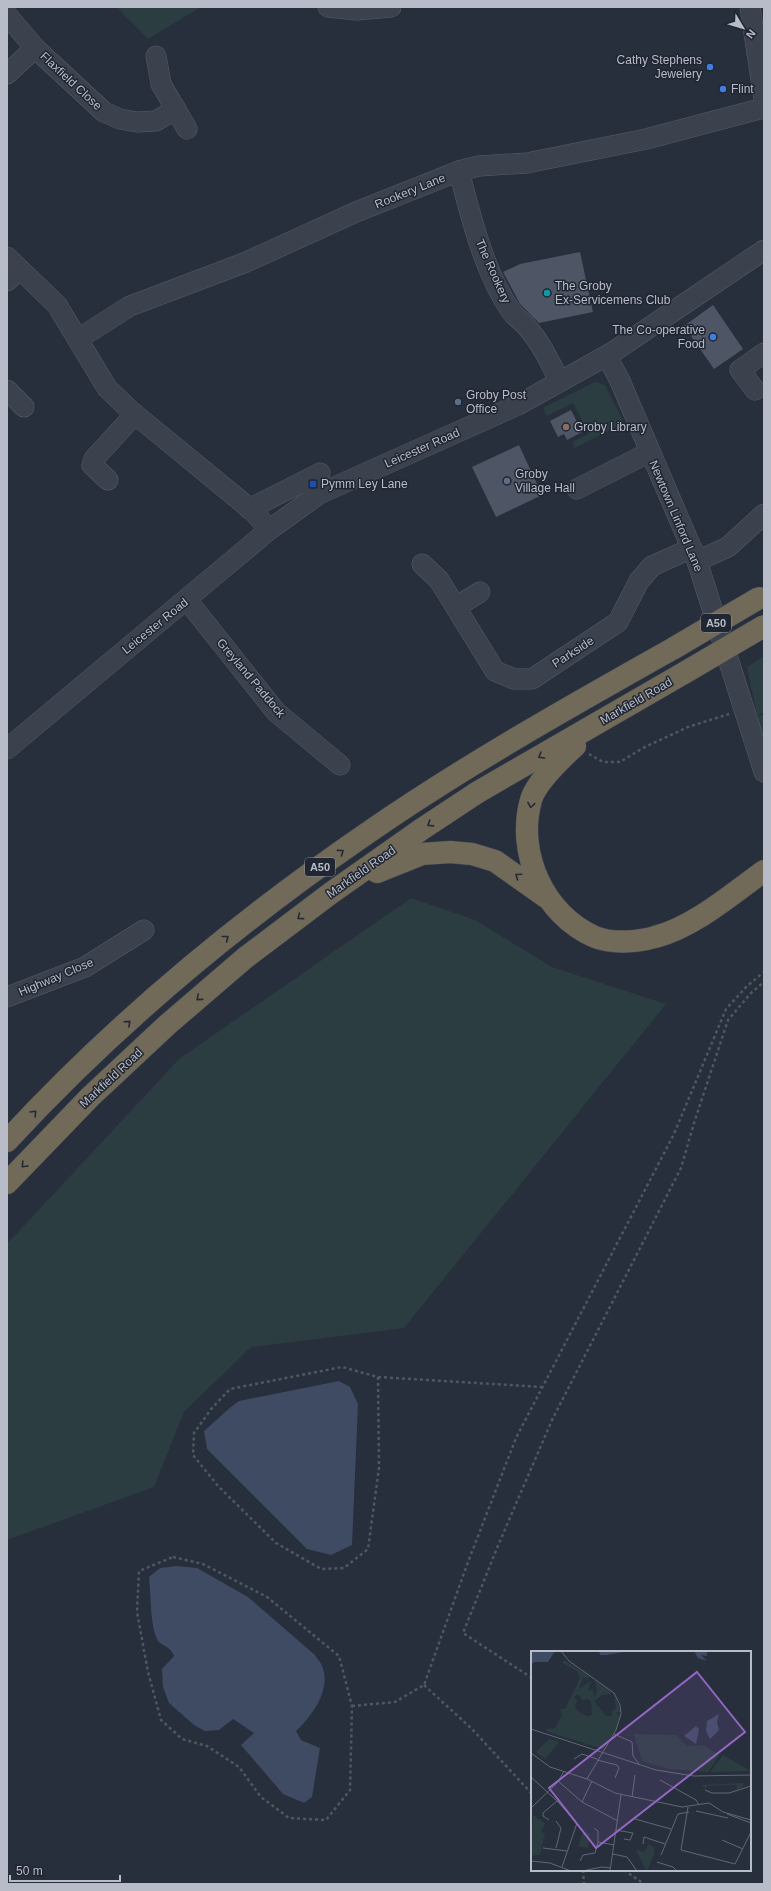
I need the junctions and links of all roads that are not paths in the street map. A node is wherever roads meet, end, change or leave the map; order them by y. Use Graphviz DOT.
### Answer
graph roads {
  1 [pos="328,7"];
  2 [pos="391,7"];
  3 [pos="750,7"];
  4 [pos="7,15"];
  5 [pos="35,48"];
  6 [pos="156,56"];
  7 [pos="7,74"];
  8 [pos="764,99"];
  9 [pos="764,108"];
  10 [pos="176,109"];
  11 [pos="187,129"];
  12 [pos="459,171"];
  13 [pos="764,250"];
  14 [pos="11,270"];
  15 [pos="78,339"];
  16 [pos="764,353"];
  17 [pos="607,356"];
  18 [pos="559,382"];
  19 [pos="7,390"];
  20 [pos="754,390"];
  21 [pos="24,407"];
  22 [pos="135,414"];
  23 [pos="650,452"];
  24 [pos="320,473"];
  25 [pos="108,480"];
  26 [pos="577,489"];
  27 [pos="249,509"];
  28 [pos="764,514"];
  29 [pos="270,530"];
  30 [pos="694,554"];
  31 [pos="422,564"];
  32 [pos="480,592"];
  33 [pos="761,597"];
  34 [pos="183,603"];
  35 [pos="456,607"];
  36 [pos="764,626"];
  37 [pos="599,722"];
  38 [pos="7,749"];
  39 [pos="312,756"];
  40 [pos="340,765"];
  41 [pos="764,772"];
  42 [pos="764,871"];
  43 [pos="331,893"];
  44 [pos="549,899"];
  45 [pos="144,930"];
  46 [pos="7,997"];
  47 [pos="7,1141"];
  48 [pos="7,1183"];
  1 -- 2 [label="street"];
  3 -- 8 [label="street"];
  4 -- 5 [label="street, Flaxfield Close"];
  5 -- 7 [label="street, Flaxfield Close"];
  5 -- 10 [label="street, Flaxfield Close"];
  6 -- 10 [label="street"];
  9 -- 12 [label="street, Rookery Lane"];
  10 -- 11 [label="street"];
  12 -- 15 [label="street, Rookery Lane"];
  12 -- 18 [label="street, The Rookery"];
  13 -- 17 [label="street, Leicester Road"];
  14 -- 15 [label="street"];
  15 -- 22 [label="street"];
  16 -- 20 [label="street"];
  17 -- 18 [label="street, Leicester Road"];
  17 -- 23 [label="street, Newtown Linford Lane"];
  18 -- 29 [label="street, Leicester Road"];
  19 -- 21 [label="street"];
  22 -- 25 [label="street"];
  22 -- 27 [label="street"];
  23 -- 26 [label="street"];
  23 -- 30 [label="street, Newtown Linford Lane"];
  24 -- 27 [label="street"];
  27 -- 29 [label="street"];
  28 -- 30 [label="street, Parkside"];
  29 -- 34 [label="street, Leicester Road"];
  30 -- 35 [label="street, Parkside"];
  30 -- 41 [label="street, Newtown Linford Lane"];
  31 -- 35 [label="street, Parkside"];
  32 -- 35 [label="street"];
  47 -- 33 [label="highway, A50, one-way, bridge"];
  34 -- 38 [label="street, Leicester Road"];
  34 -- 39 [label="street"];
  34 -- 40 [label="street, Greyland Paddock"];
  36 -- 37 [label="highway, Markfield Road / A50, bridge"];
  37 -- 43 [label="highway, Markfield Road / A50, one-way"];
  37 -- 44 [label="highway, one-way"];
  42 -- 44 [label="highway"];
  44 -- 43 [label="highway, one-way"];
  43 -- 48 [label="highway, Markfield Road / A50, one-way"];
  45 -- 46 [label="street, Highway Close"];
}
